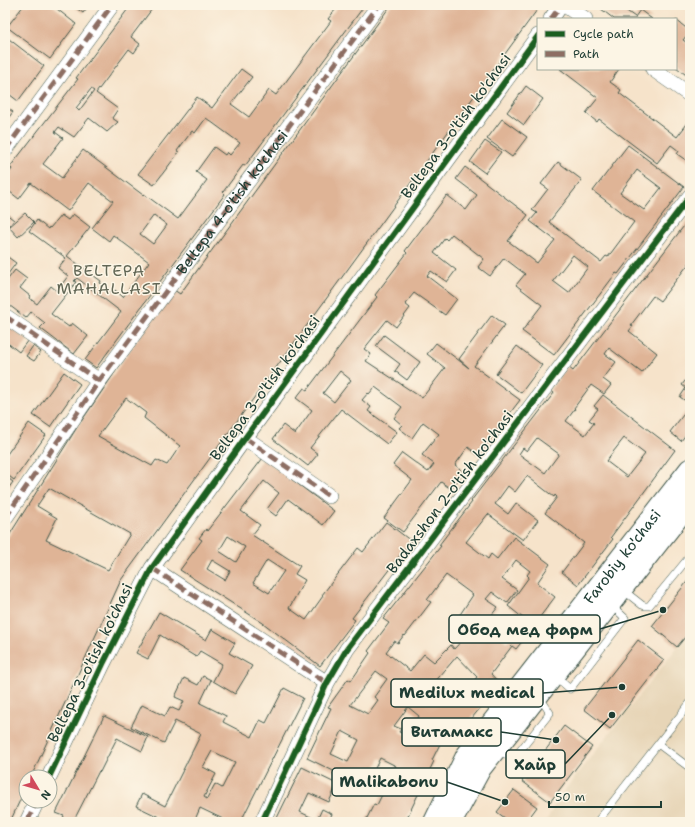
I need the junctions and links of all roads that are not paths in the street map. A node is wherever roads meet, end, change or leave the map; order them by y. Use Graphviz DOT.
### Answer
graph roads {
  1 [pos="112,5"];
  2 [pos="379,5"];
  3 [pos="561,5"];
  4 [pos="565,5"];
  5 [pos="551,18"];
  6 [pos="583,18"];
  7 [pos="537,37"];
  8 [pos="655,70"];
  9 [pos="690,96"];
  10 [pos="5,150"];
  11 [pos="690,196"];
  12 [pos="5,316"];
  13 [pos="99,381"];
  14 [pos="245,438"];
  15 [pos="690,470"];
  16 [pos="329,496"];
  17 [pos="690,501"];
  18 [pos="5,518"];
  19 [pos="690,556"];
  20 [pos="152,568"];
  21 [pos="615,596"];
  22 [pos="327,683"];
  23 [pos="690,703"];
  24 [pos="658,744"];
  25 [pos="690,768"];
  26 [pos="53,769"];
  27 [pos="33,809"];
  28 [pos="27,822"];
  29 [pos="262,822"];
  30 [pos="436,822"];
  31 [pos="450,822"];
  32 [pos="597,822"];
  1 -- 10 [label="street"];
  2 -- 13 [label="street, Beltepa 4-o'tish ko'chasi"];
  3 -- 5 [label="street"];
  4 -- 6 [label="street"];
  7 -- 14 [label="street, Beltepa 3-o'tish ko'chasi"];
  8 -- 9 [label="street"];
  11 -- 22 [label="street, Badaxshon 2-o'tish ko'chasi"];
  12 -- 13 [label="street"];
  13 -- 18 [label="street, Beltepa 4-o'tish ko'chasi"];
  14 -- 16 [label="street"];
  14 -- 20 [label="street, Beltepa 3-o'tish ko'chasi"];
  15 -- 30 [label="main road, Farobiy ko'chasi"];
  17 -- 21 [label="main road, Farobiy ko'chasi"];
  19 -- 21 [label="lane"];
  20 -- 22 [label="street"];
  20 -- 26 [label="street, Beltepa 3-o'tish ko'chasi"];
  21 -- 31 [label="main road, Farobiy ko'chasi"];
  22 -- 29 [label="street, Badaxshon 2-o'tish ko'chasi"];
  23 -- 24 [label="lane"];
  24 -- 25 [label="lane"];
  24 -- 32 [label="lane"];
  27 -- 28 [label="street"];
}
